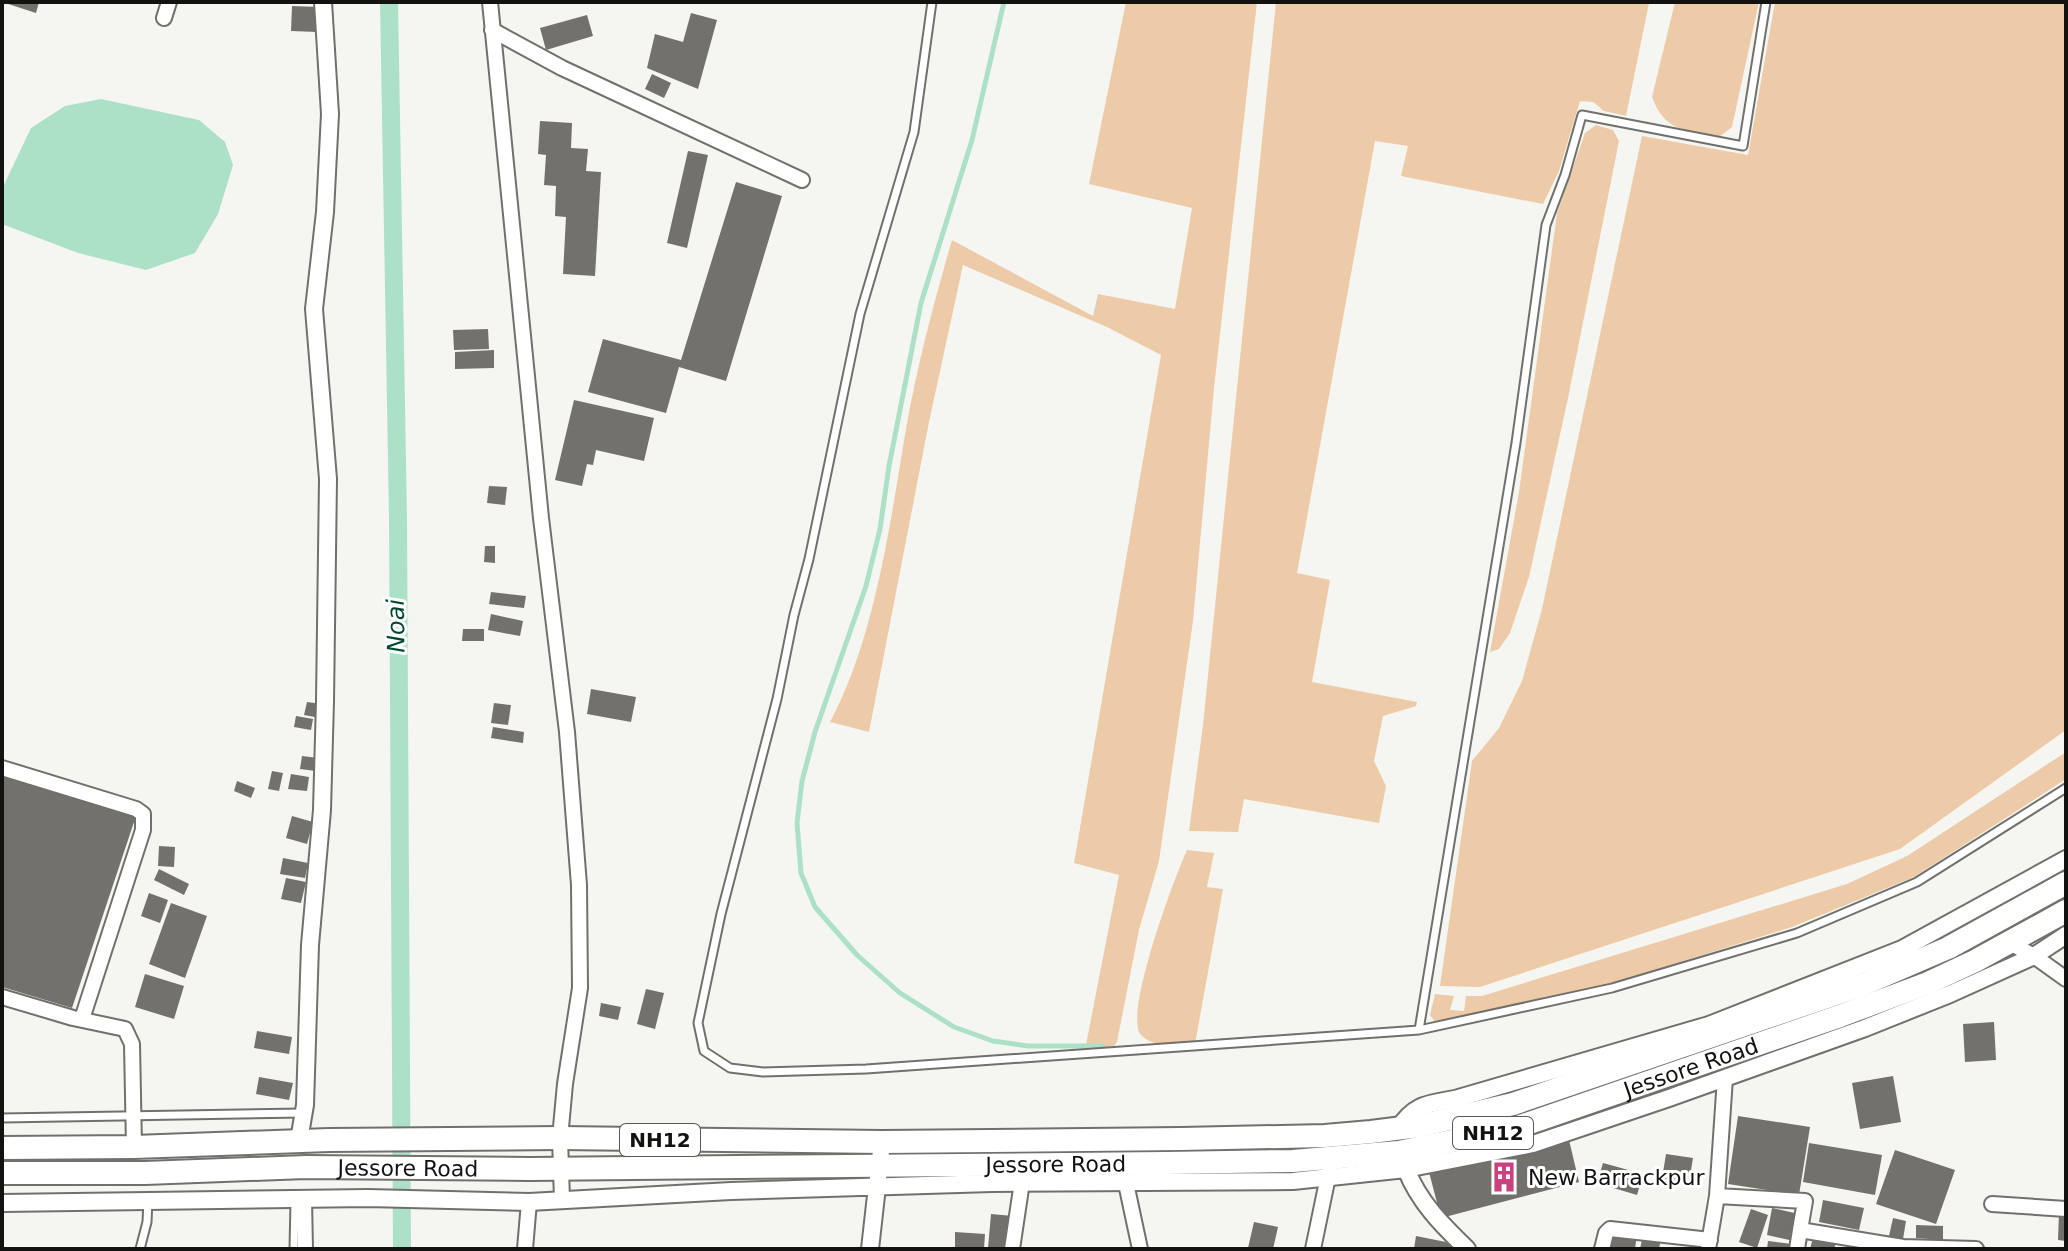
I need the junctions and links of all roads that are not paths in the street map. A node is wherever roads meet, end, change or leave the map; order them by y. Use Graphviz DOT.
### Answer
graph roads {
  1 [pos="169,2"];
  2 [pos="323,2"];
  3 [pos="490,2"];
  4 [pos="932,2"];
  5 [pos="1766,2"];
  6 [pos="164,18"];
  7 [pos="492,30"];
  8 [pos="802,180"];
  9 [pos="2,768"];
  10 [pos="2066,788"];
  11 [pos="2066,859"];
  12 [pos="2066,883"];
  13 [pos="2066,911"];
  14 [pos="2066,935"];
  15 [pos="2008,942"];
  16 [pos="2034,956"];
  17 [pos="2066,979"];
  18 [pos="2,997"];
  19 [pos="82,1019"];
  20 [pos="1419,1030"];
  21 [pos="1725,1078"];
  22 [pos="303,1113"];
  23 [pos="133,1115"];
  24 [pos="2,1118"];
  25 [pos="1398,1129"];
  26 [pos="560,1138"];
  27 [pos="299,1140"];
  28 [pos="882,1142"];
  29 [pos="134,1147"];
  30 [pos="2,1148"];
  31 [pos="278,1168"];
  32 [pos="562,1168"];
  33 [pos="1330,1168"];
  34 [pos="1406,1169"];
  35 [pos="1124,1172"];
  36 [pos="2,1173"];
  37 [pos="879,1177"];
  38 [pos="1022,1182"];
  39 [pos="1717,1196"];
  40 [pos="292,1199"];
  41 [pos="148,1200"];
  42 [pos="562,1200"];
  43 [pos="529,1202"];
  44 [pos="2,1203"];
  45 [pos="1992,1204"];
  46 [pos="2066,1209"];
  47 [pos="1800,1230"];
  48 [pos="1709,1245"];
  49 [pos="1903,1248"];
  50 [pos="140,1249"];
  51 [pos="294,1249"];
  52 [pos="305,1249"];
  53 [pos="525,1249"];
  54 [pos="870,1249"];
  55 [pos="1012,1249"];
  56 [pos="1140,1249"];
  57 [pos="1313,1249"];
  58 [pos="1467,1249"];
  59 [pos="1602,1249"];
  60 [pos="1797,1249"];
  61 [pos="1976,1249"];
  1 -- 6 [label="street"];
  2 -- 22 [label="street"];
  3 -- 7 [label="street"];
  4 -- 20 [label="lane"];
  5 -- 20 [label="lane"];
  7 -- 8 [label="street"];
  7 -- 26 [label="street"];
  9 -- 19 [label="street"];
  10 -- 20 [label="lane"];
  11 -- 25 [label="street"];
  12 -- 25 [label="highway, NH12"];
  13 -- 15 [label="highway, Jessore Road / NH12"];
  14 -- 16 [label="street"];
  15 -- 16 [label="street"];
  15 -- 33 [label="highway, Jessore Road / NH12"];
  16 -- 17 [label="street"];
  16 -- 21 [label="street"];
  18 -- 19 [label="street"];
  19 -- 23 [label="street"];
  21 -- 34 [label="street"];
  21 -- 39 [label="street"];
  22 -- 23 [label="lane"];
  22 -- 27 [label="street"];
  23 -- 24 [label="lane"];
  23 -- 29 [label="street"];
  25 -- 28 [label="highway, NH12"];
  26 -- 27 [label="highway, NH12"];
  26 -- 28 [label="highway, NH12"];
  26 -- 32 [label="street"];
  27 -- 29 [label="highway, NH12"];
  28 -- 37 [label="street"];
  29 -- 30 [label="highway, NH12"];
  31 -- 32 [label="highway, Jessore Road / NH12"];
  31 -- 36 [label="highway, Jessore Road / NH12"];
  31 -- 40 [label="street"];
  32 -- 37 [label="highway, Jessore Road / NH12"];
  32 -- 42 [label="street"];
  33 -- 34 [label="street"];
  33 -- 35 [label="highway, Jessore Road / NH12"];
  33 -- 57 [label="street"];
  34 -- 58 [label="street"];
  35 -- 37 [label="highway, Jessore Road / NH12"];
  35 -- 38 [label="street"];
  35 -- 56 [label="street"];
  37 -- 38 [label="street"];
  37 -- 42 [label="street"];
  37 -- 54 [label="street"];
  38 -- 55 [label="street"];
  39 -- 47 [label="street"];
  39 -- 48 [label="street"];
  40 -- 41 [label="street"];
  40 -- 43 [label="street"];
  40 -- 51 [label="lane"];
  40 -- 52 [label="street"];
  41 -- 44 [label="street"];
  41 -- 50 [label="lane"];
  42 -- 43 [label="street"];
  43 -- 53 [label="street"];
  45 -- 46 [label="street"];
  47 -- 49 [label="street"];
  47 -- 60 [label="street"];
  48 -- 59 [label="street"];
  49 -- 61 [label="street"];
}
